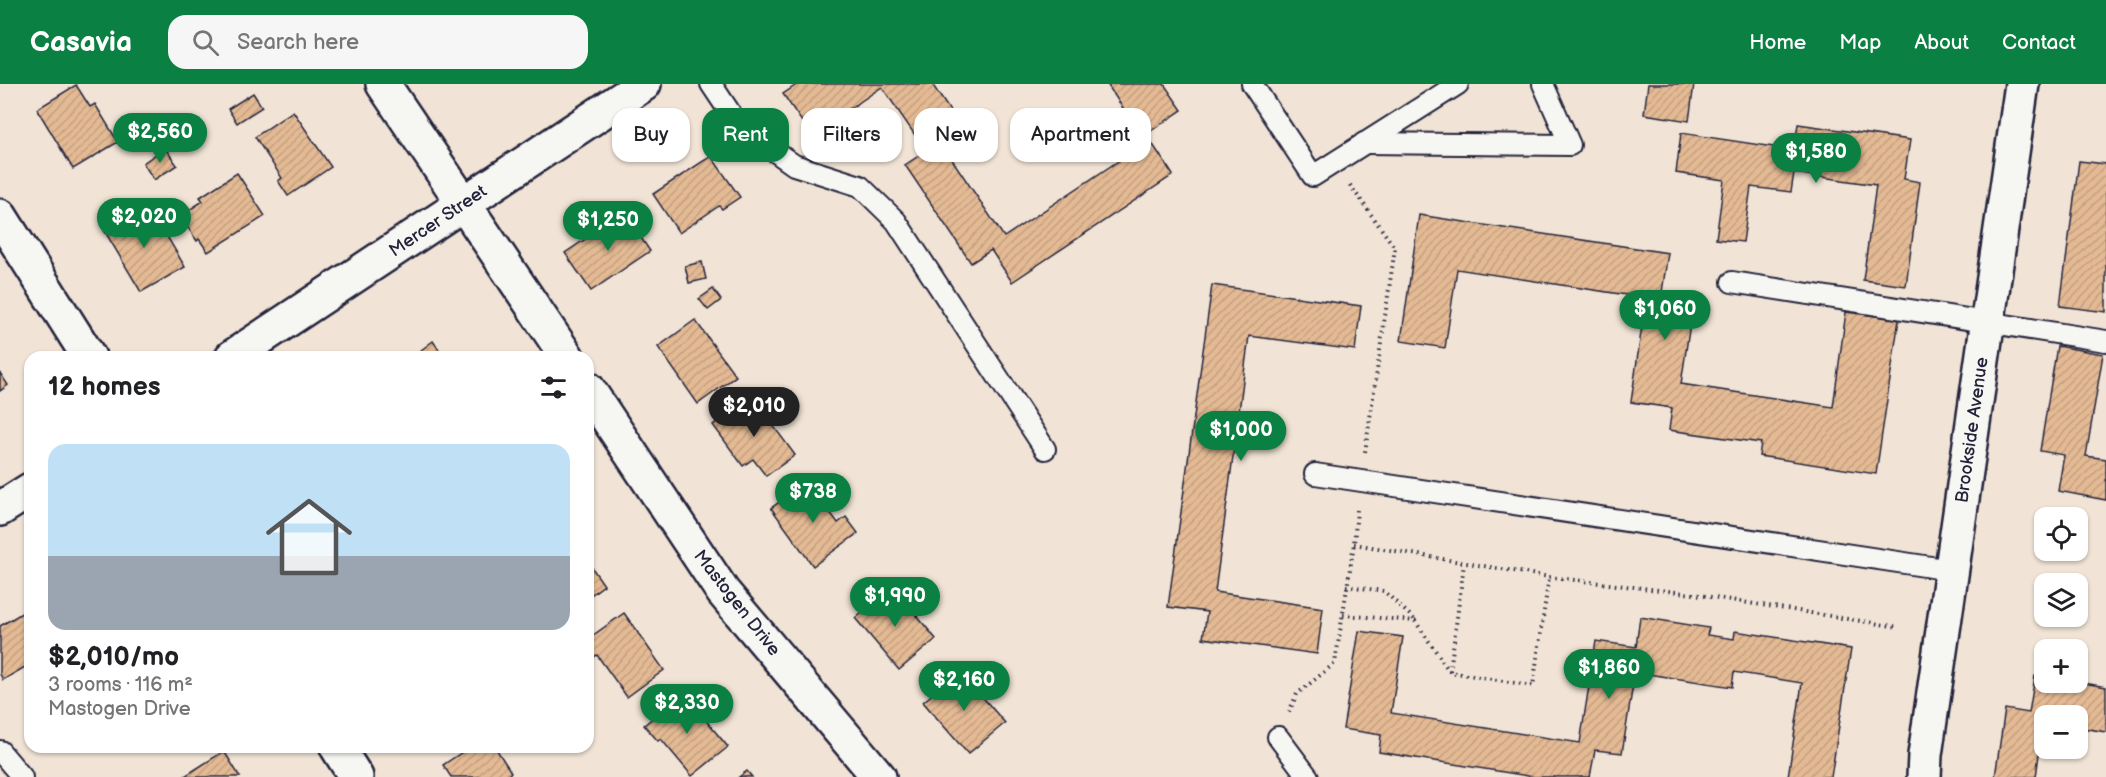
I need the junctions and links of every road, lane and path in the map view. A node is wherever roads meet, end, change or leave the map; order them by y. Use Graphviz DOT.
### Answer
graph roads {
  1 [pos="383,84"];
  2 [pos="644,84"];
  3 [pos="711,84"];
  4 [pos="1252,84"];
  5 [pos="1458,84"];
  6 [pos="1543,84"];
  7 [pos="2022,84"];
  8 [pos="1364,143"];
  9 [pos="464,203"];
  10 [pos="0,216"];
  11 [pos="1732,282"];
  12 [pos="1988,321"];
  13 [pos="2106,341"];
  14 [pos="85,351"];
  15 [pos="241,351"];
  16 [pos="563,351"];
  17 [pos="594,398"];
  18 [pos="1045,449"];
  19 [pos="1315,474"];
  20 [pos="24,494"];
  21 [pos="0,509"];
  22 [pos="1354,544"];
  23 [pos="1464,564"];
  24 [pos="1952,570"];
  25 [pos="1549,577"];
  26 [pos="1346,586"];
  27 [pos="1342,615"];
  28 [pos="1415,621"];
  29 [pos="1898,627"];
  30 [pos="1450,672"];
  31 [pos="1278,737"];
  32 [pos="0,751"];
  33 [pos="341,753"];
  34 [pos="22,777"];
  35 [pos="356,777"];
  36 [pos="879,777"];
  37 [pos="1308,777"];
  38 [pos="1924,777"];
  1 -- 9 [label="street"];
  2 -- 9 [label="street, Mercer Street"];
  3 -- 18 [label="lane"];
  4 -- 8 [label="lane"];
  5 -- 8 [label="lane"];
  6 -- 8 [label="lane"];
  7 -- 12 [label="street, Brookside Avenue"];
  9 -- 15 [label="street, Mercer Street"];
  9 -- 16 [label="street"];
  10 -- 14 [label="street"];
  11 -- 12 [label="lane"];
  12 -- 13 [label="lane"];
  12 -- 24 [label="street, Brookside Avenue"];
  17 -- 36 [label="street, Mastogen Drive"];
  19 -- 24 [label="lane"];
  20 -- 21 [label="street"];
  22 -- 23 [label="path"];
  23 -- 25 [label="path"];
  23 -- 30 [label="path"];
  24 -- 38 [label="street, Brookside Avenue"];
  25 -- 29 [label="path"];
  25 -- 30 [label="path"];
  26 -- 28 [label="path"];
  27 -- 28 [label="path"];
  28 -- 30 [label="path"];
  31 -- 37 [label="lane"];
  32 -- 34 [label="lane"];
  33 -- 35 [label="street"];
}
